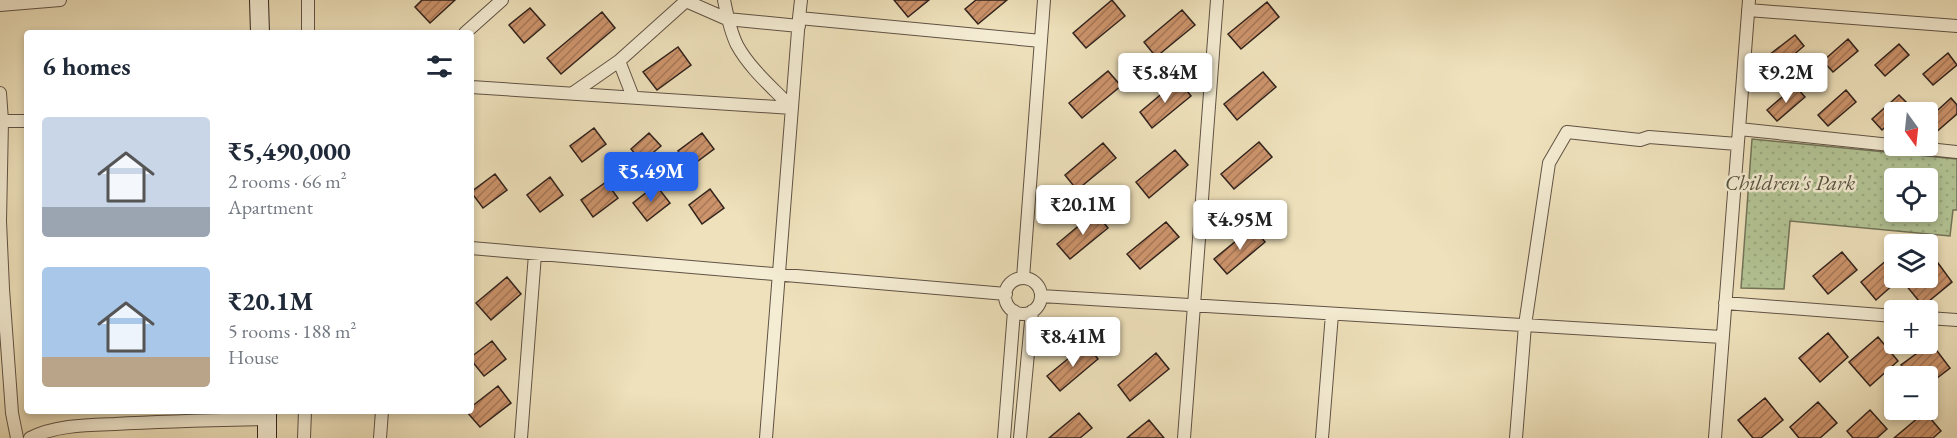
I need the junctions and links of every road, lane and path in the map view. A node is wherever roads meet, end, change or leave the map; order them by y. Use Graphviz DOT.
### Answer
graph roads {
  1 [pos="60,0"];
  2 [pos="259,0"];
  3 [pos="309,0"];
  4 [pos="502,0"];
  5 [pos="724,0"];
  6 [pos="801,0"];
  7 [pos="1044,0"];
  8 [pos="1217,0"];
  9 [pos="687,1"];
  10 [pos="0,5"];
  11 [pos="1748,5"];
  12 [pos="727,19"];
  13 [pos="799,22"];
  14 [pos="1957,26"];
  15 [pos="260,30"];
  16 [pos="308,30"];
  17 [pos="468,30"];
  18 [pos="1041,41"];
  19 [pos="619,62"];
  20 [pos="474,87"];
  21 [pos="0,93"];
  22 [pos="573,93"];
  23 [pos="633,97"];
  24 [pos="792,108"];
  25 [pos="1,121"];
  26 [pos="24,121"];
  27 [pos="1739,129"];
  28 [pos="1737,144"];
  29 [pos="1957,152"];
  30 [pos="474,248"];
  31 [pos="535,254"];
  32 [pos="779,275"];
  33 [pos="1023,278"];
  34 [pos="1006,294"];
  35 [pos="1041,296"];
  36 [pos="1725,303"];
  37 [pos="1194,306"];
  38 [pos="1014,311"];
  39 [pos="1032,311"];
  40 [pos="1332,314"];
  41 [pos="1884,315"];
  42 [pos="1938,319"];
  43 [pos="1957,320"];
  44 [pos="1524,325"];
  45 [pos="1722,337"];
  46 [pos="305,414"];
  47 [pos="382,414"];
  48 [pos="267,415"];
  49 [pos="17,438"];
  50 [pos="30,438"];
  51 [pos="267,438"];
  52 [pos="304,438"];
  53 [pos="380,438"];
  54 [pos="521,438"];
  55 [pos="766,438"];
  56 [pos="1004,438"];
  57 [pos="1020,438"];
  58 [pos="1184,438"];
  59 [pos="1323,438"];
  60 [pos="1516,438"];
  61 [pos="1715,438"];
  1 -- 10 [label="street"];
  2 -- 15 [label="street"];
  3 -- 16 [label="street"];
  4 -- 17 [label="street"];
  5 -- 12 [label="street"];
  6 -- 13 [label="street"];
  7 -- 18 [label="street"];
  8 -- 37 [label="street"];
  9 -- 12 [label="street"];
  9 -- 19 [label="street"];
  11 -- 14 [label="street"];
  11 -- 27 [label="street"];
  12 -- 13 [label="street"];
  12 -- 24 [label="street"];
  13 -- 18 [label="street"];
  13 -- 24 [label="street"];
  18 -- 33 [label="street"];
  19 -- 22 [label="street"];
  19 -- 23 [label="street"];
  20 -- 22 [label="street"];
  21 -- 25 [label="street"];
  22 -- 23 [label="street"];
  23 -- 24 [label="street"];
  24 -- 32 [label="street"];
  25 -- 26 [label="street"];
  25 -- 49 [label="street"];
  27 -- 28 [label="street"];
  27 -- 29 [label="street"];
  28 -- 36 [label="street"];
  28 -- 44 [label="street"];
  30 -- 31 [label="street"];
  31 -- 32 [label="street"];
  31 -- 54 [label="street"];
  32 -- 34 [label="street"];
  32 -- 55 [label="street"];
  33 -- 34 [label="street"];
  33 -- 35 [label="street"];
  34 -- 38 [label="street"];
  35 -- 37 [label="street"];
  35 -- 39 [label="street"];
  36 -- 41 [label="street"];
  36 -- 45 [label="street"];
  37 -- 40 [label="street"];
  37 -- 58 [label="street"];
  38 -- 39 [label="street"];
  38 -- 56 [label="street"];
  39 -- 57 [label="street"];
  40 -- 44 [label="street"];
  40 -- 59 [label="street"];
  42 -- 43 [label="street"];
  44 -- 45 [label="street"];
  44 -- 60 [label="street"];
  45 -- 61 [label="street"];
  46 -- 52 [label="street"];
  47 -- 53 [label="street"];
  48 -- 50 [label="street"];
  48 -- 51 [label="street"];
}
